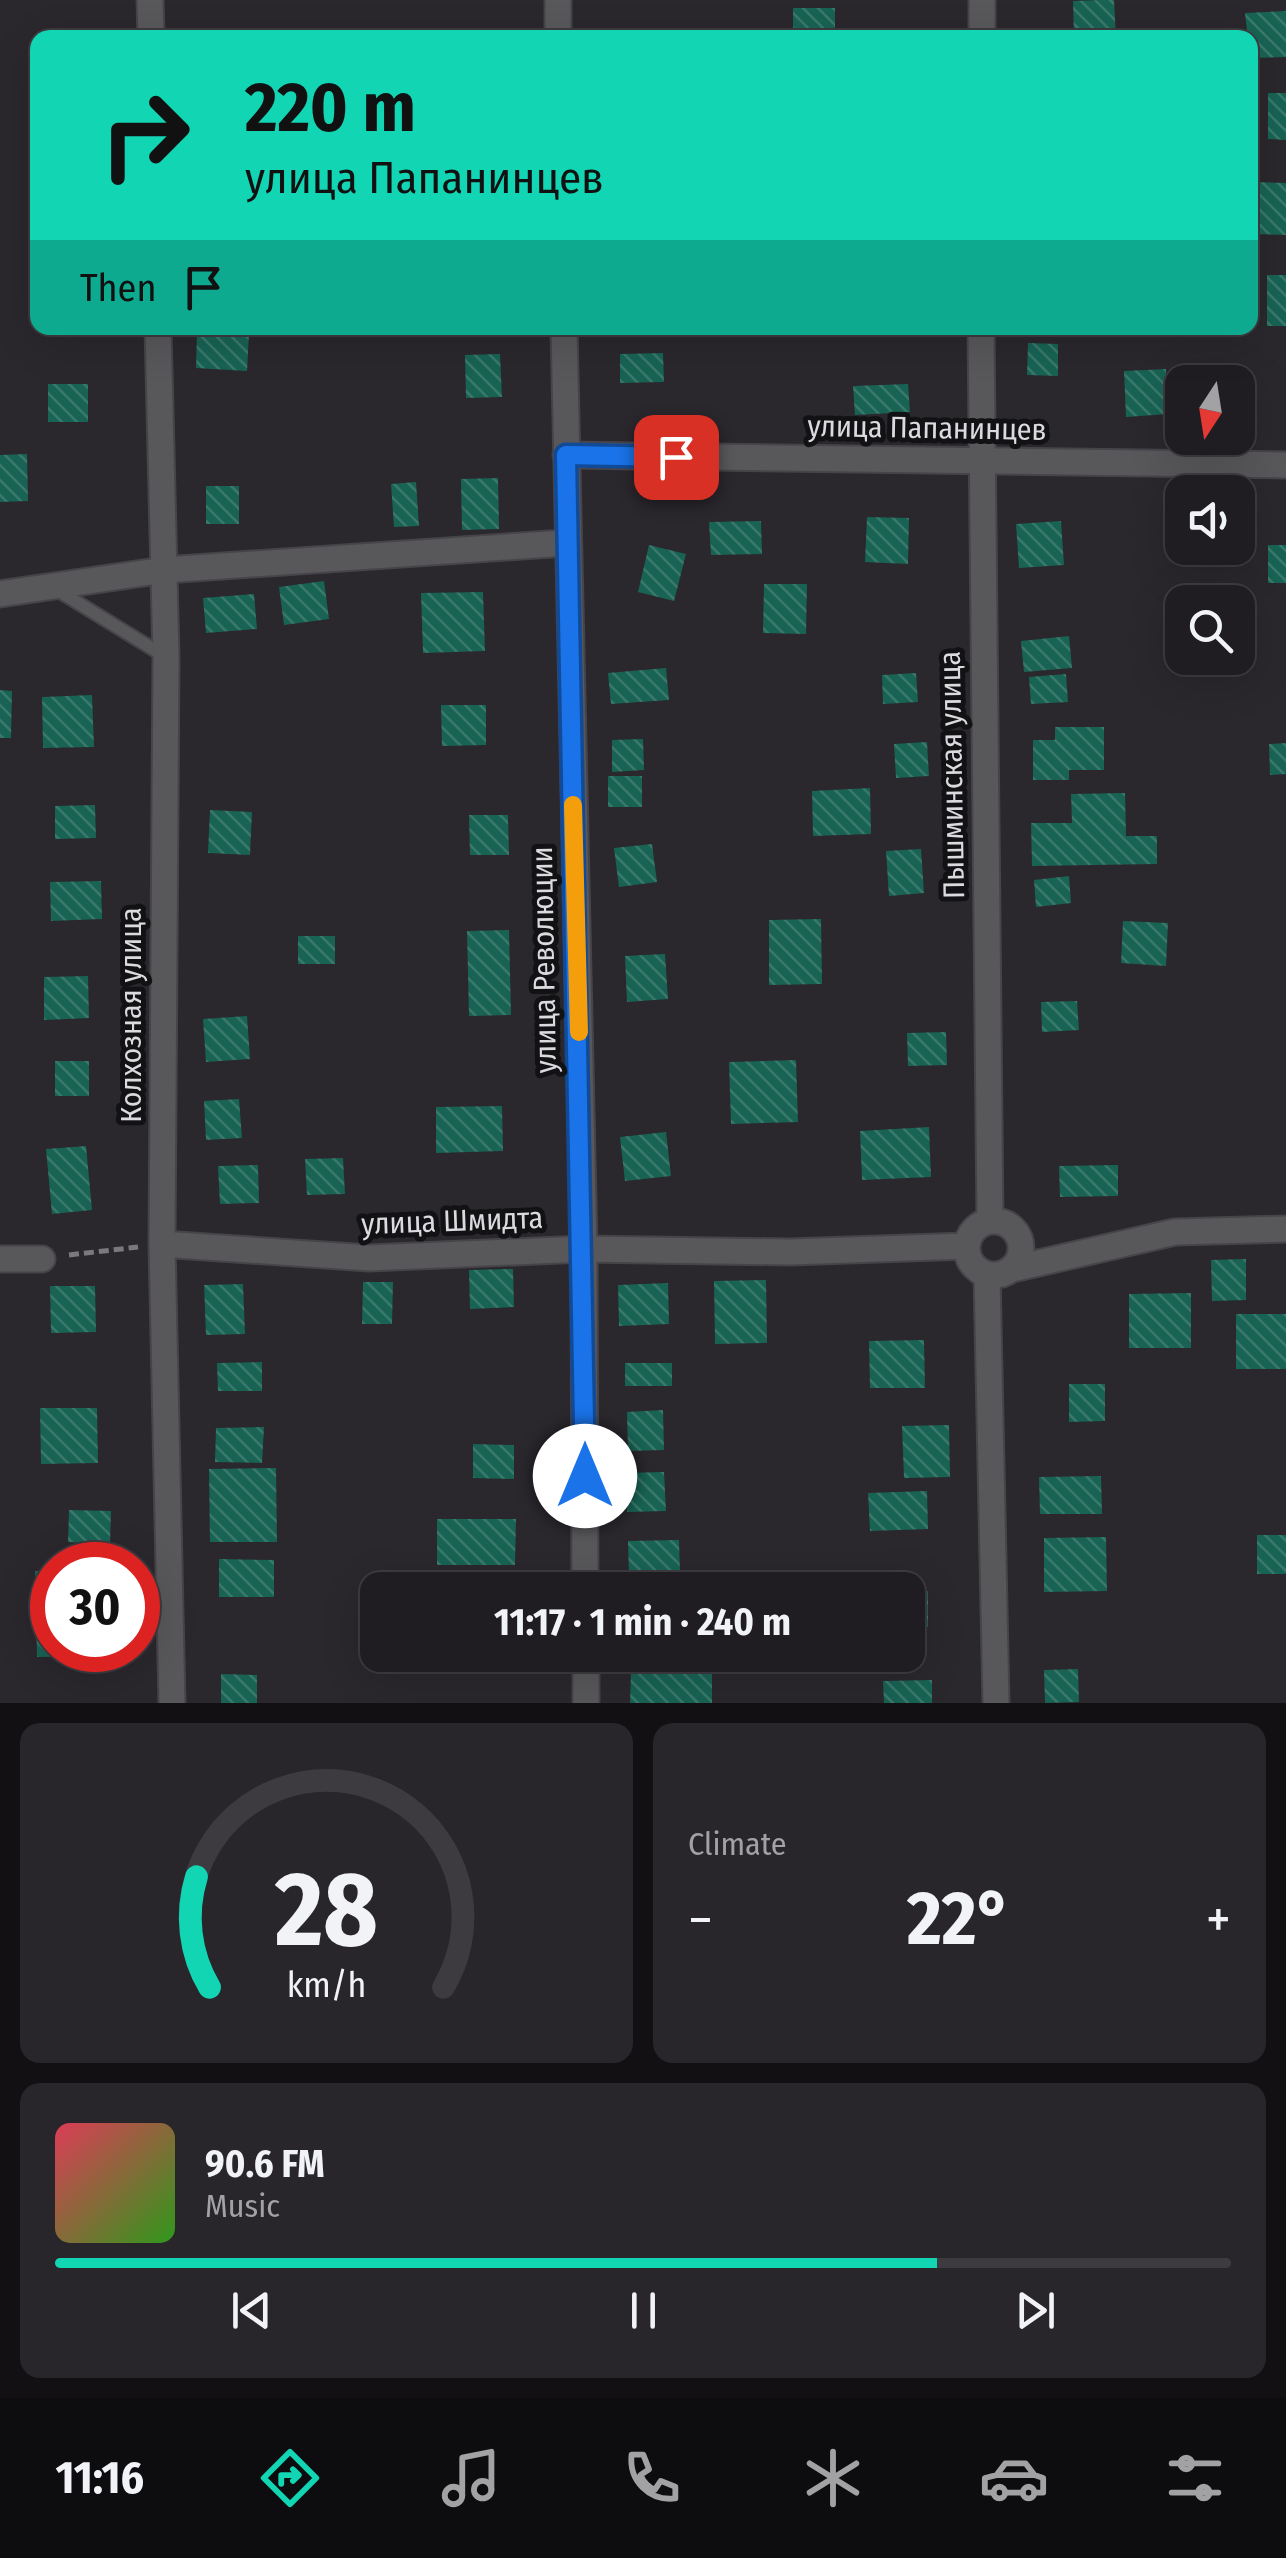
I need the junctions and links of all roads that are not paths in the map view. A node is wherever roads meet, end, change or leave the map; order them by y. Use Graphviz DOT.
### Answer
graph roads {
  1 [pos="150,0"];
  2 [pos="558,0"];
  3 [pos="982,0"];
  4 [pos="151,30"];
  5 [pos="558,30"];
  6 [pos="982,30"];
  7 [pos="158,335"];
  8 [pos="564,335"];
  9 [pos="981,335"];
  10 [pos="566,455"];
  11 [pos="980,460"];
  12 [pos="1286,465"];
  13 [pos="566,543"];
  14 [pos="164,570"];
  15 [pos="55,588"];
  16 [pos="0,594"];
  17 [pos="166,657"];
  18 [pos="990,1221"];
  19 [pos="1286,1229"];
  20 [pos="162,1244"];
  21 [pos="966,1246"];
  22 [pos="584,1249"];
  23 [pos="0,1259"];
  24 [pos="42,1259"];
  25 [pos="999,1271"];
  26 [pos="585,1572"];
  27 [pos="586,1672"];
  28 [pos="172,1703"];
  29 [pos="586,1703"];
  30 [pos="996,1703"];
  1 -- 4 [label="street"];
  2 -- 5 [label="street"];
  3 -- 6 [label="street"];
  7 -- 14 [label="street, Колхозная улица"];
  8 -- 10 [label="street, улица Революции"];
  9 -- 11 [label="street, Пышминская улица"];
  10 -- 11 [label="street, улица Папанинцев"];
  10 -- 13 [label="street, улица Революции"];
  11 -- 12 [label="street, улица Папанинцев"];
  11 -- 18 [label="street, Пышминская улица"];
  13 -- 14 [label="street"];
  13 -- 22 [label="street, улица Революции"];
  14 -- 15 [label="street"];
  14 -- 17 [label="street, Колхозная улица"];
  15 -- 16 [label="street"];
  15 -- 17 [label="lane"];
  17 -- 20 [label="street, Колхозная улица"];
  18 -- 21 [label="street"];
  18 -- 25 [label="street"];
  19 -- 25 [label="street"];
  20 -- 22 [label="street, улица Шмидта"];
  20 -- 28 [label="street, Колхозная улица"];
  21 -- 22 [label="street, улица Шмидта"];
  21 -- 25 [label="street"];
  22 -- 26 [label="street, улица Революции"];
  23 -- 24 [label="street"];
  25 -- 30 [label="street"];
  27 -- 29 [label="street"];
}
